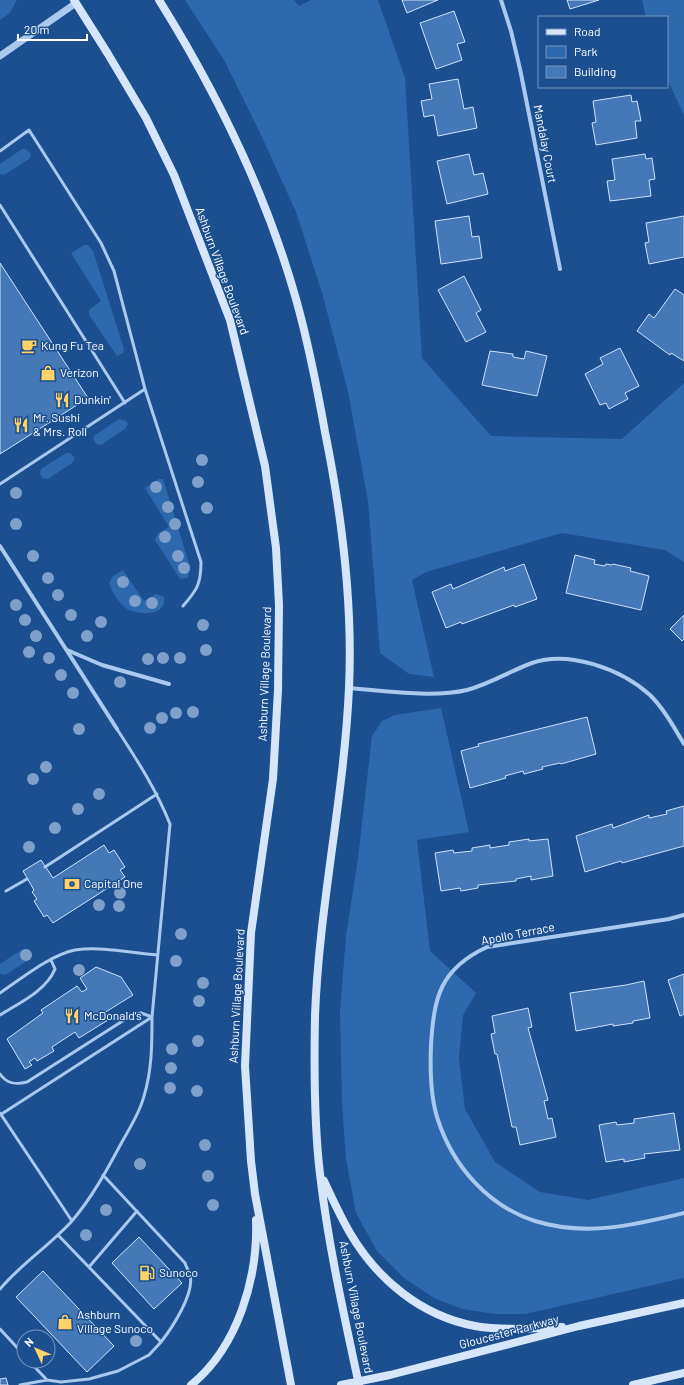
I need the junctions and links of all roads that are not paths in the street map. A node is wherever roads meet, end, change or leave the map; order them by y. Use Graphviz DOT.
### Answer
graph roads {
  1 [pos="159,0"];
  2 [pos="501,0"];
  3 [pos="76,1"];
  4 [pos="0,56"];
  5 [pos="0,151"];
  6 [pos="0,205"];
  7 [pos="560,269"];
  8 [pos="145,389"];
  9 [pos="125,404"];
  10 [pos="0,484"];
  11 [pos="0,546"];
  12 [pos="183,606"];
  13 [pos="66,649"];
  14 [pos="169,684"];
  15 [pos="349,688"];
  16 [pos="117,729"];
  17 [pos="684,744"];
  18 [pos="157,794"];
  19 [pos="45,867"];
  20 [pos="27,878"];
  21 [pos="6,891"];
  22 [pos="684,915"];
  23 [pos="157,956"];
  24 [pos="51,960"];
  25 [pos="0,993"];
  26 [pos="0,1015"];
  27 [pos="152,1018"];
  28 [pos="0,1074"];
  29 [pos="0,1114"];
  30 [pos="320,1172"];
  31 [pos="103,1175"];
  32 [pos="255,1194"];
  33 [pos="137,1211"];
  34 [pos="684,1213"];
  35 [pos="72,1221"];
  36 [pos="58,1235"];
  37 [pos="89,1267"];
  38 [pos="0,1289"];
  39 [pos="684,1303"];
  40 [pos="579,1326"];
  41 [pos="0,1329"];
  42 [pos="161,1342"];
  43 [pos="16,1346"];
  44 [pos="37,1369"];
  45 [pos="684,1374"];
  46 [pos="47,1380"];
  47 [pos="359,1383"];
  48 [pos="20,1385"];
  49 [pos="191,1385"];
  50 [pos="291,1385"];
  51 [pos="341,1385"];
  52 [pos="633,1385"];
  1 -- 15 [label="main road, Ashburn Village Boulevard"];
  2 -- 7 [label="street, Mandalay Court"];
  3 -- 4 [label="street"];
  3 -- 32 [label="main road, Ashburn Village Boulevard"];
  5 -- 8 [label="lane"];
  6 -- 9 [label="lane"];
  8 -- 9 [label="lane"];
  8 -- 12 [label="lane"];
  9 -- 10 [label="lane"];
  11 -- 13 [label="street"];
  13 -- 14 [label="street"];
  13 -- 16 [label="street"];
  15 -- 17 [label="street"];
  15 -- 30 [label="main road, Ashburn Village Boulevard"];
  16 -- 18 [label="lane"];
  18 -- 19 [label="lane"];
  18 -- 23 [label="lane"];
  20 -- 21 [label="lane"];
  22 -- 34 [label="street, Apollo Terrace"];
  23 -- 24 [label="lane"];
  23 -- 27 [label="lane"];
  24 -- 25 [label="lane"];
  24 -- 26 [label="lane"];
  27 -- 28 [label="lane"];
  27 -- 29 [label="lane"];
  27 -- 31 [label="lane"];
  29 -- 35 [label="lane"];
  30 -- 40 [label="main road"];
  30 -- 47 [label="main road, Ashburn Village Boulevard"];
  31 -- 33 [label="lane"];
  31 -- 35 [label="lane"];
  32 -- 49 [label="main road"];
  32 -- 50 [label="main road, Ashburn Village Boulevard"];
  33 -- 37 [label="lane"];
  33 -- 42 [label="lane"];
  35 -- 36 [label="lane"];
  36 -- 37 [label="lane"];
  36 -- 38 [label="lane"];
  37 -- 42 [label="lane"];
  39 -- 40 [label="main road, Gloucester Parkway"];
  40 -- 47 [label="main road, Gloucester Parkway"];
  41 -- 43 [label="lane"];
  42 -- 46 [label="lane"];
  44 -- 46 [label="lane"];
  45 -- 52 [label="main road"];
  46 -- 48 [label="lane"];
  47 -- 51 [label="main road, Gloucester Parkway"];
}
